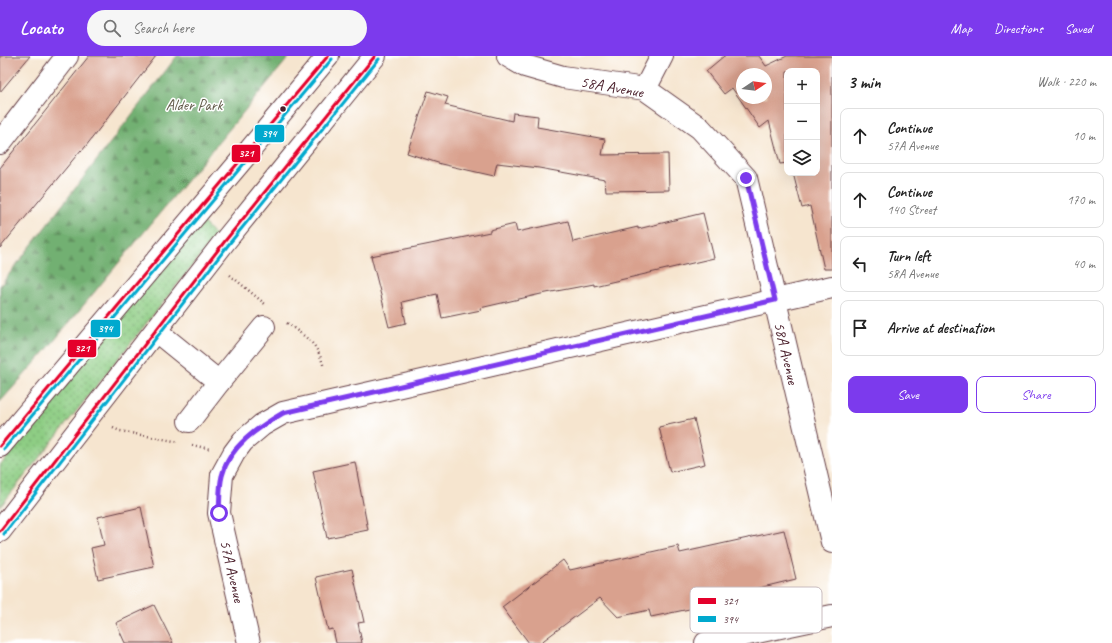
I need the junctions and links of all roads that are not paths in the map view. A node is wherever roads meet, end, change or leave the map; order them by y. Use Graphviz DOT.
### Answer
graph roads {
  1 [pos="67,56"];
  2 [pos="328,56"];
  3 [pos="375,56"];
  4 [pos="508,56"];
  5 [pos="662,56"];
  6 [pos="645,89"];
  7 [pos="0,143"];
  8 [pos="832,287"];
  9 [pos="775,300"];
  10 [pos="264,327"];
  11 [pos="156,331"];
  12 [pos="219,382"];
  13 [pos="189,421"];
  14 [pos="0,446"];
  15 [pos="0,531"];
  16 [pos="832,542"];
  17 [pos="832,616"];
  18 [pos="822,618"];
  19 [pos="753,633"];
  20 [pos="249,643"];
  21 [pos="706,643"];
  1 -- 7 [label="street"];
  2 -- 14 [label="street"];
  3 -- 11 [label="street"];
  4 -- 6 [label="street, 58A Avenue"];
  5 -- 6 [label="street"];
  6 -- 9 [label="street, 58A Avenue"];
  8 -- 9 [label="street"];
  9 -- 16 [label="street, 58A Avenue"];
  9 -- 20 [label="street, 57A Avenue"];
  10 -- 12 [label="street"];
  11 -- 12 [label="street"];
  11 -- 15 [label="street"];
  12 -- 13 [label="street"];
  17 -- 18 [label="street"];
  19 -- 21 [label="street"];
}
